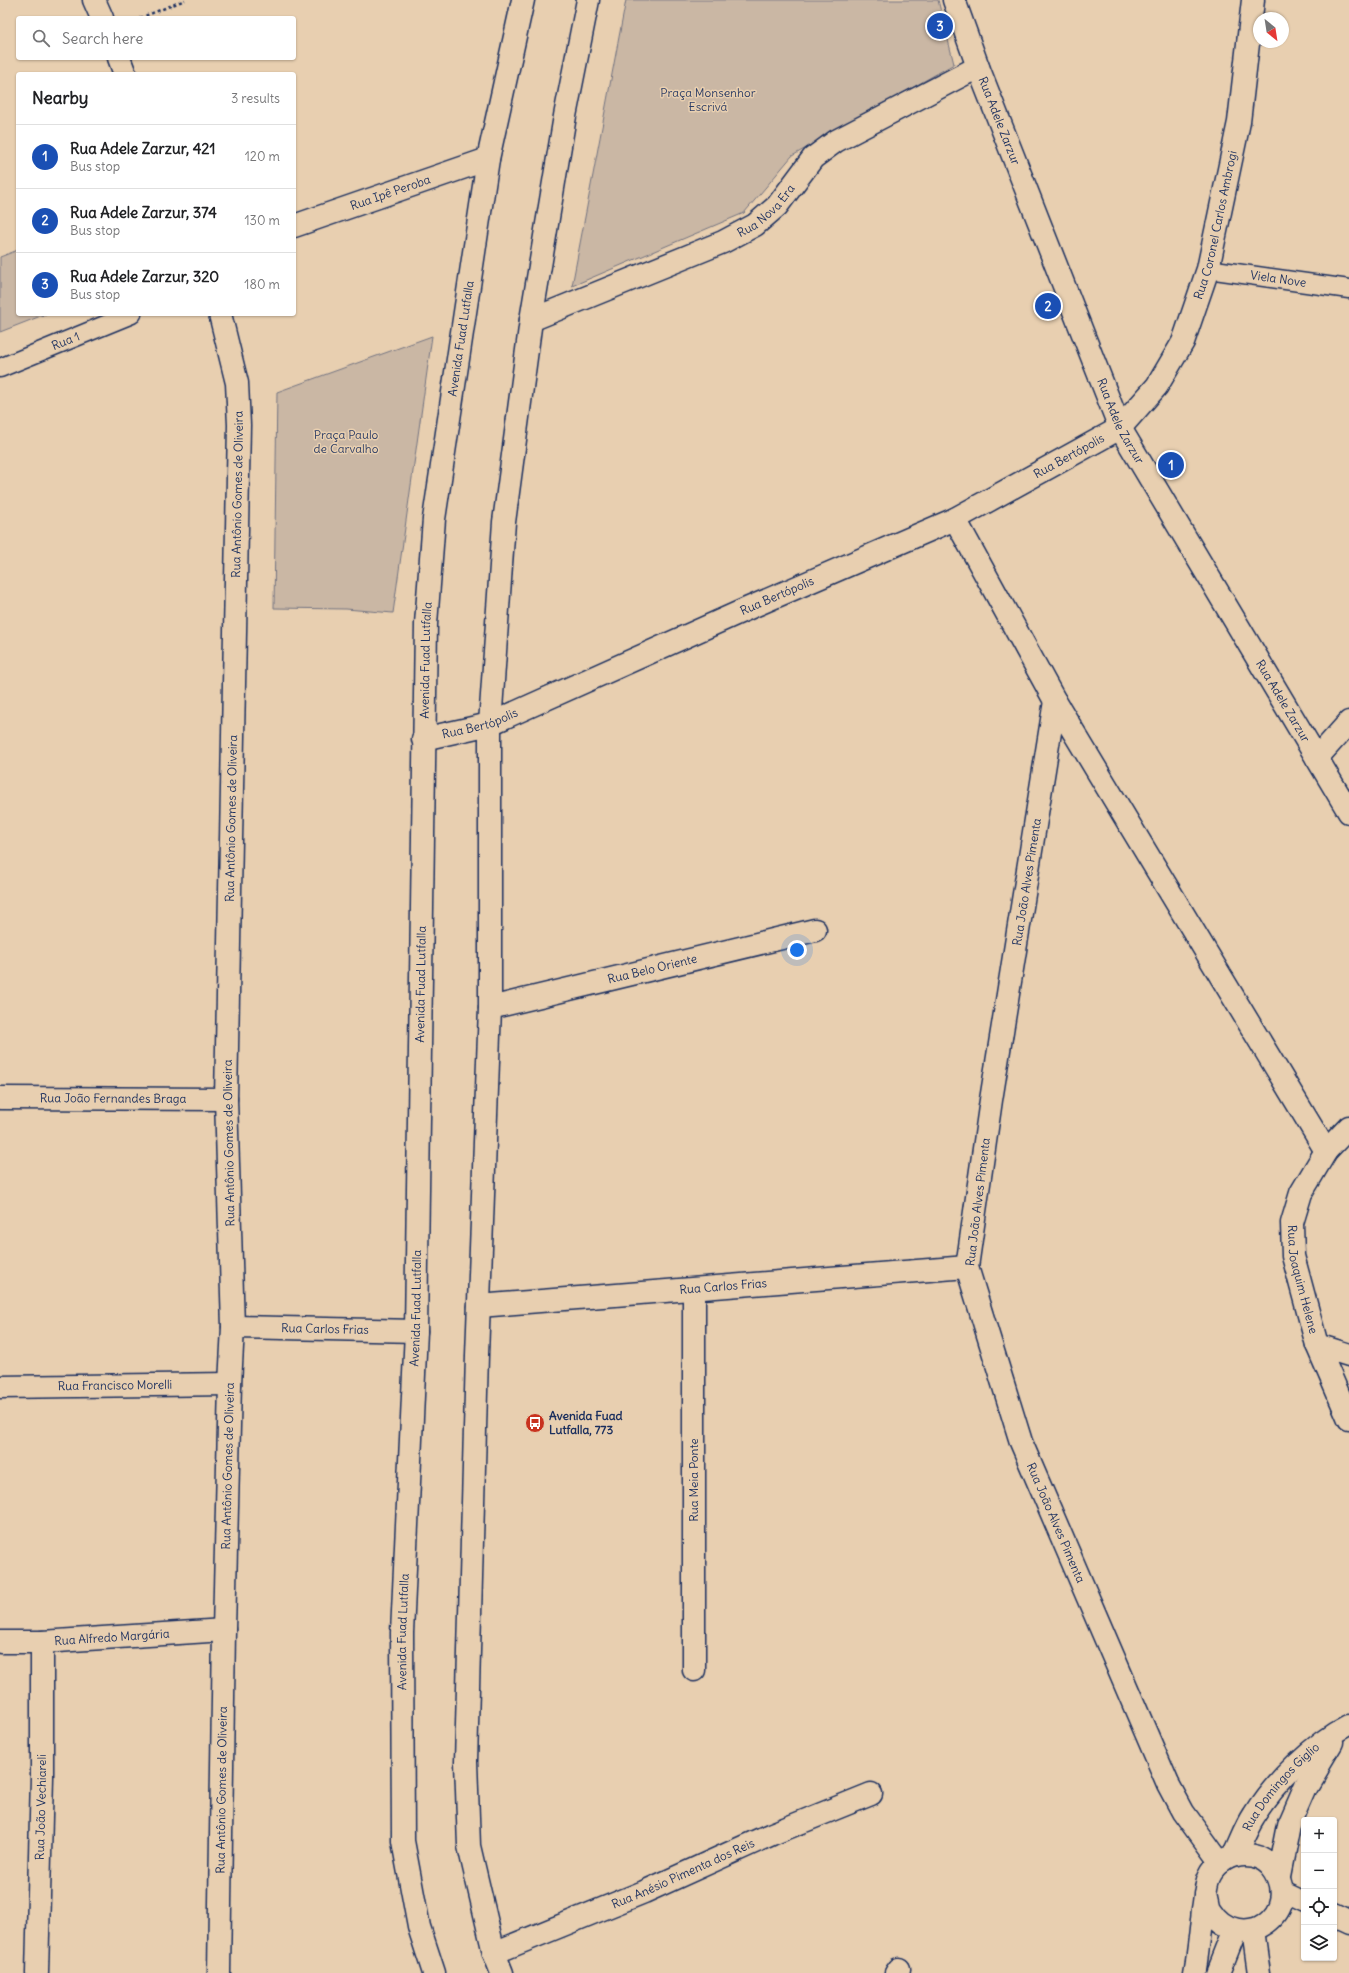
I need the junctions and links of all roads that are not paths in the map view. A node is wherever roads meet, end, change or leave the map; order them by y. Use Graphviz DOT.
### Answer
graph roads {
  1 [pos="94,0"];
  2 [pos="523,0"];
  3 [pos="588,0"];
  4 [pos="954,0"];
  5 [pos="1253,0"];
  6 [pos="101,16"];
  7 [pos="120,60"];
  8 [pos="978,67"];
  9 [pos="125,72"];
  10 [pos="488,159"];
  11 [pos="296,225"];
  12 [pos="1208,269"];
  13 [pos="1349,289"];
  14 [pos="127,316"];
  15 [pos="221,316"];
  16 [pos="531,320"];
  17 [pos="0,368"];
  18 [pos="1120,428"];
  19 [pos="955,520"];
  20 [pos="1055,701"];
  21 [pos="1349,722"];
  22 [pos="490,724"];
  23 [pos="423,739"];
  24 [pos="1317,758"];
  25 [pos="1349,812"];
  26 [pos="814,930"];
  27 [pos="490,1008"];
  28 [pos="0,1098"];
  29 [pos="226,1099"];
  30 [pos="1349,1127"];
  31 [pos="1326,1151"];
  32 [pos="967,1267"];
  33 [pos="694,1290"];
  34 [pos="479,1306"];
  35 [pos="233,1328"];
  36 [pos="416,1331"];
  37 [pos="1317,1345"];
  38 [pos="1349,1355"];
  39 [pos="230,1384"];
  40 [pos="0,1387"];
  41 [pos="1349,1419"];
  42 [pos="224,1630"];
  43 [pos="0,1642"];
  44 [pos="42,1642"];
  45 [pos="694,1670"];
  46 [pos="1344,1727"];
  47 [pos="871,1794"];
  48 [pos="1228,1859"];
  49 [pos="1281,1884"];
  50 [pos="1205,1893"];
  51 [pos="1301,1900"];
  52 [pos="1337,1916"];
  53 [pos="1349,1922"];
  54 [pos="1244,1930"];
  55 [pos="494,1953"];
  56 [pos="37,1973"];
  57 [pos="219,1973"];
  58 [pos="434,1973"];
  59 [pos="502,1973"];
  60 [pos="1195,1973"];
  61 [pos="1219,1973"];
  62 [pos="1259,1973"];
  1 -- 6 [label="street"];
  2 -- 10 [label="street, Avenida Fuad Lutfalla"];
  3 -- 16 [label="street"];
  4 -- 8 [label="street, Rua Adele Zarzur"];
  5 -- 12 [label="street, Rua Coronel Carlos Ambrogi"];
  7 -- 9 [label="street"];
  8 -- 16 [label="street, Rua Nova Era"];
  8 -- 18 [label="street, Rua Adele Zarzur"];
  10 -- 11 [label="street, Rua Ipê Peroba"];
  10 -- 23 [label="street, Avenida Fuad Lutfalla"];
  12 -- 13 [label="lane, Viela Nove"];
  12 -- 18 [label="street, Rua Coronel Carlos Ambrogi"];
  14 -- 17 [label="lane, Rua 1"];
  15 -- 29 [label="street, Rua Antônio Gomes de Oliveira"];
  16 -- 22 [label="street"];
  18 -- 19 [label="street, Rua Bertópolis"];
  18 -- 24 [label="street, Rua Adele Zarzur"];
  19 -- 20 [label="street"];
  19 -- 22 [label="street, Rua Bertópolis"];
  20 -- 31 [label="street"];
  20 -- 32 [label="street, Rua João Alves Pimenta"];
  21 -- 24 [label="street"];
  22 -- 23 [label="street, Rua Bertópolis"];
  22 -- 27 [label="street"];
  23 -- 36 [label="street, Avenida Fuad Lutfalla"];
  24 -- 25 [label="street, Rua Adele Zarzur"];
  26 -- 27 [label="street, Rua Belo Oriente"];
  27 -- 34 [label="street"];
  28 -- 29 [label="street, Rua João Fernandes Braga"];
  29 -- 35 [label="street, Rua Antônio Gomes de Oliveira"];
  30 -- 31 [label="street, Rua Joaquim Helene"];
  31 -- 37 [label="street, Rua Joaquim Helene"];
  32 -- 33 [label="street, Rua Carlos Frias"];
  32 -- 48 [label="street, Rua João Alves Pimenta"];
  33 -- 34 [label="street, Rua Carlos Frias"];
  33 -- 45 [label="street, Rua Meia Ponte"];
  34 -- 55 [label="street"];
  35 -- 36 [label="street, Rua Carlos Frias"];
  35 -- 39 [label="street, Rua Antônio Gomes de Oliveira"];
  36 -- 58 [label="street, Avenida Fuad Lutfalla"];
  37 -- 38 [label="street"];
  37 -- 41 [label="street, Rua Joaquim Helene"];
  39 -- 40 [label="street, Rua Francisco Morelli"];
  39 -- 42 [label="street, Rua Antônio Gomes de Oliveira"];
  42 -- 44 [label="street, Rua Alfredo Margária"];
  42 -- 57 [label="street, Rua Antônio Gomes de Oliveira"];
  43 -- 44 [label="street, Rua Alfredo Margária"];
  44 -- 56 [label="street, Rua João Vechiareli"];
  46 -- 48 [label="street, Rua Domingos Giglio"];
  46 -- 49 [label="street, Rua Domingos Giglio"];
  47 -- 55 [label="street, Rua Anésio Pimenta dos Reis"];
  48 -- 49 [label="street"];
  48 -- 50 [label="street"];
  49 -- 51 [label="street"];
  49 -- 54 [label="street"];
  50 -- 54 [label="street"];
  50 -- 60 [label="street"];
  52 -- 53 [label="street"];
  54 -- 61 [label="street"];
  54 -- 62 [label="street"];
  55 -- 59 [label="street"];
}
